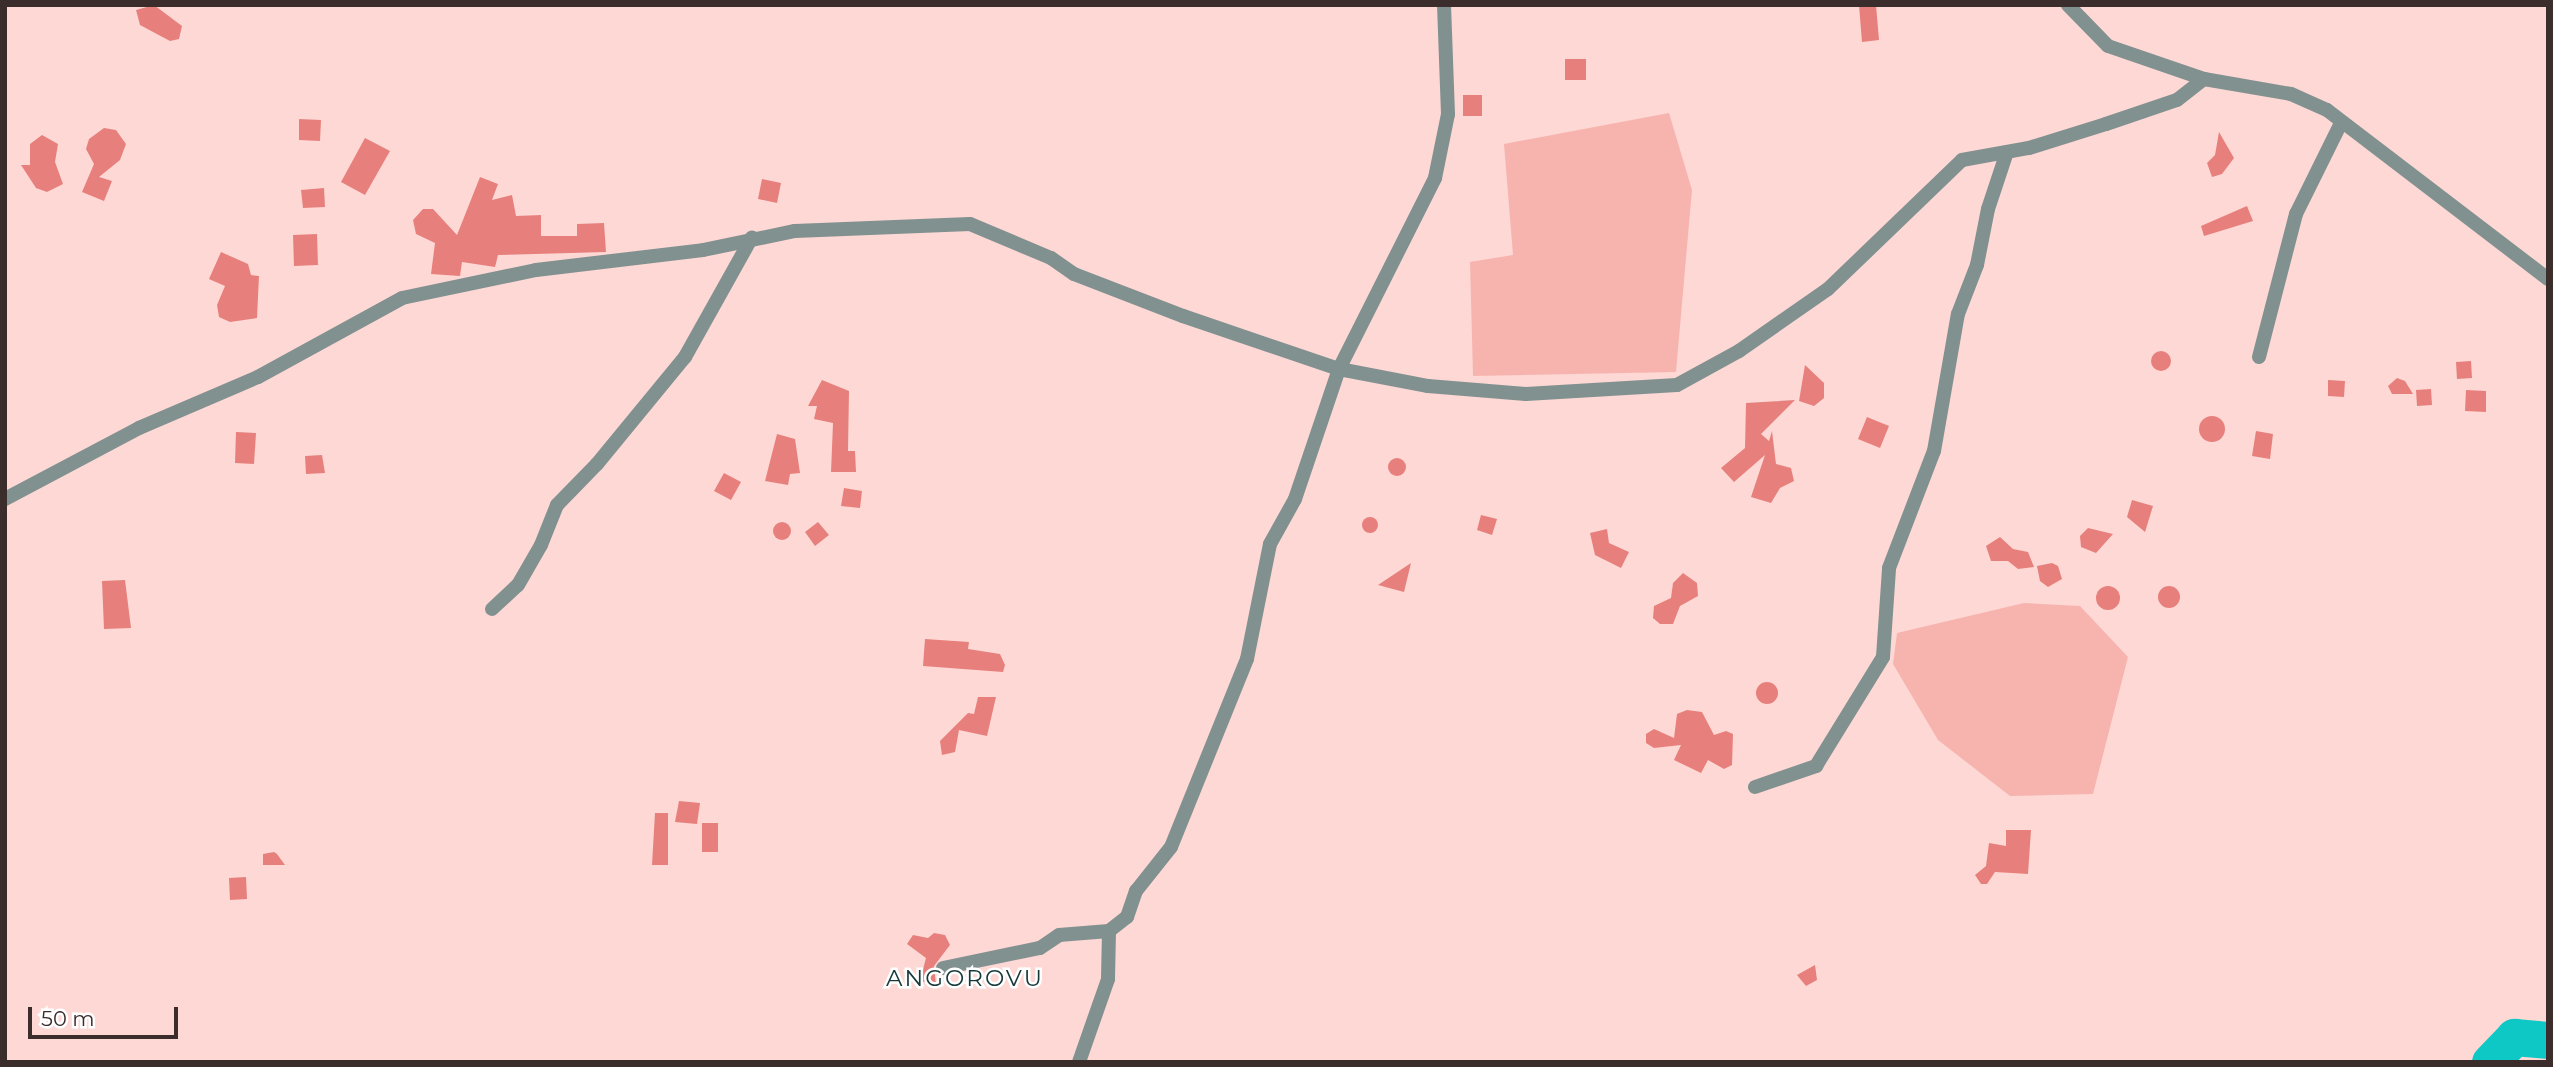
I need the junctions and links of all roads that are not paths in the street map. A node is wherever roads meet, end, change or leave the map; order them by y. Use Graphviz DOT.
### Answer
graph roads {
  1 [pos="1444,5"];
  2 [pos="2068,5"];
  3 [pos="2204,79"];
  4 [pos="2341,123"];
  5 [pos="2007,152"];
  6 [pos="752,237"];
  7 [pos="2548,279"];
  8 [pos="2259,357"];
  9 [pos="1339,369"];
  10 [pos="5,499"];
  11 [pos="492,609"];
  12 [pos="1755,787"];
  13 [pos="1109,932"];
  14 [pos="943,968"];
  15 [pos="1079,1062"];
  1 -- 9 [label="street"];
  2 -- 3 [label="street"];
  3 -- 4 [label="street"];
  3 -- 5 [label="street"];
  4 -- 7 [label="street"];
  4 -- 8 [label="street"];
  5 -- 9 [label="street"];
  5 -- 12 [label="street"];
  6 -- 9 [label="street"];
  6 -- 10 [label="street"];
  6 -- 11 [label="street"];
  9 -- 13 [label="street"];
  13 -- 14 [label="street"];
  13 -- 15 [label="street"];
}
